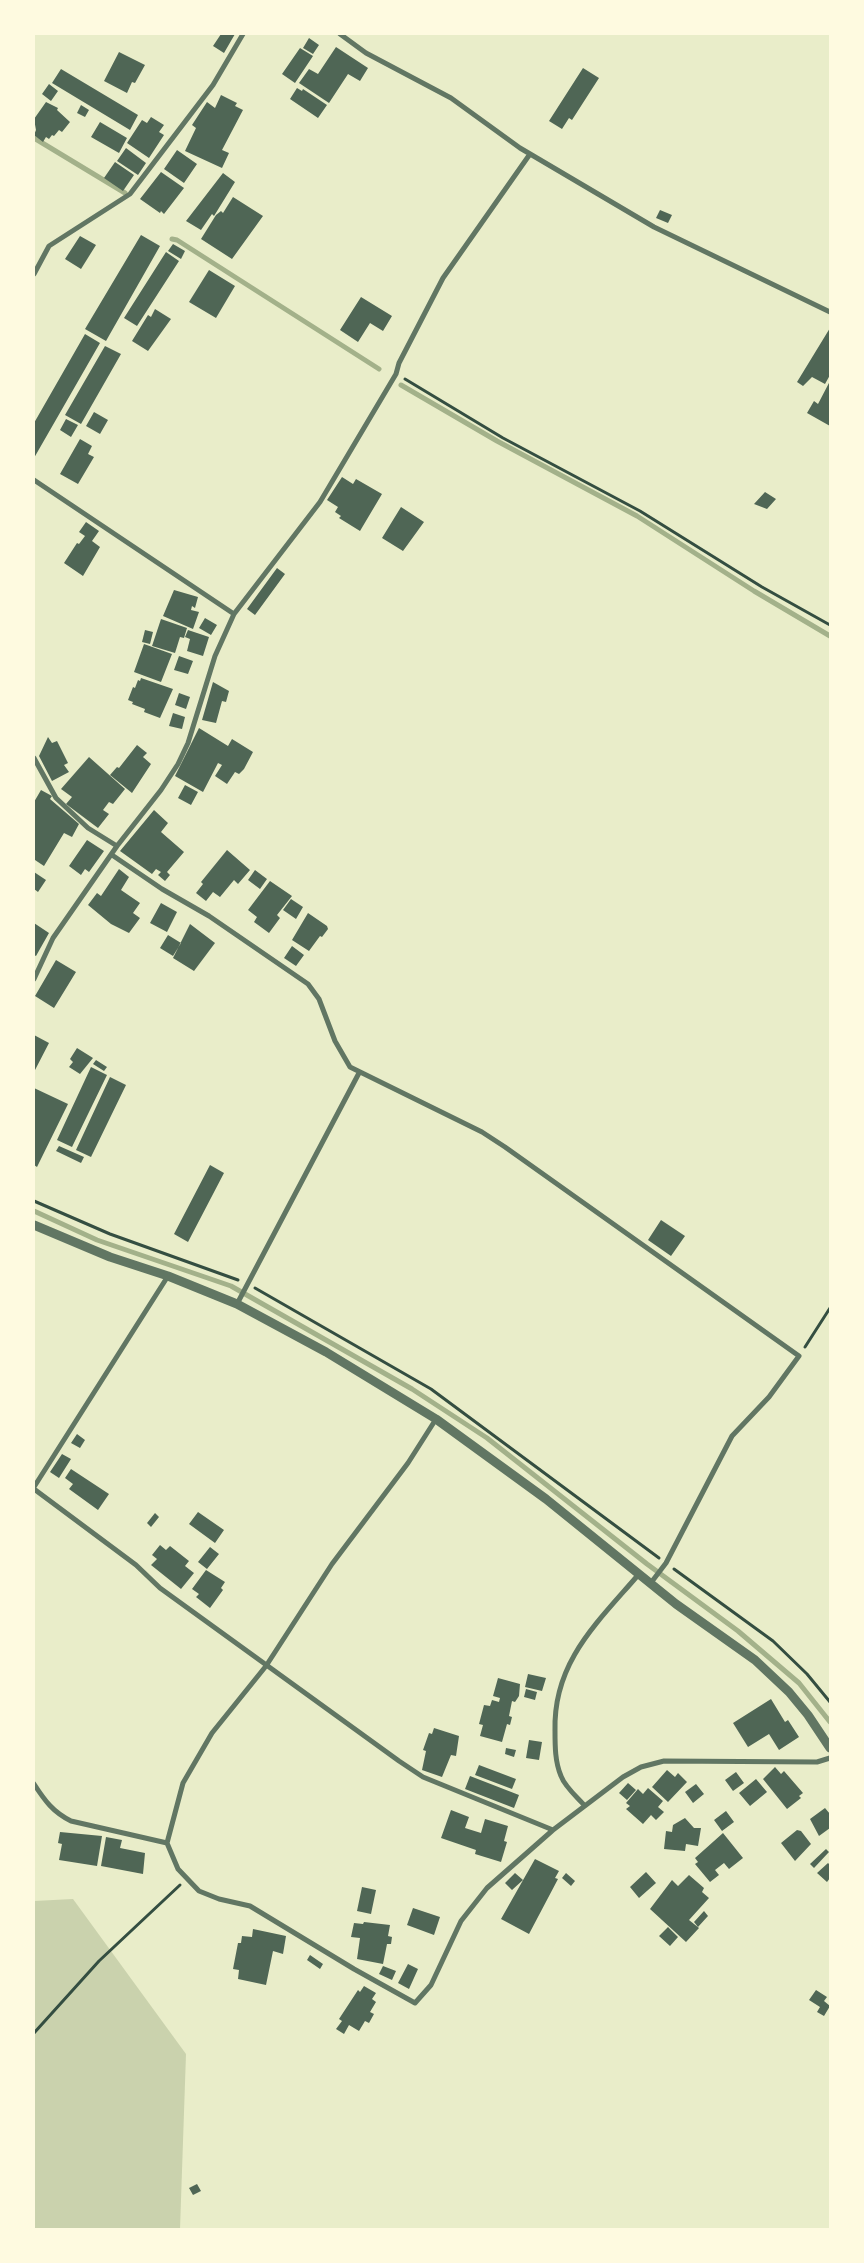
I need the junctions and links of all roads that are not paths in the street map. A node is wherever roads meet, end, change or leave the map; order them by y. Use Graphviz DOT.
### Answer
graph roads {
  1 [pos="243,34"];
  2 [pos="340,34"];
  3 [pos="530,154"];
  4 [pos="34,274"];
  5 [pos="830,312"];
  6 [pos="34,480"];
  7 [pos="234,614"];
  8 [pos="34,758"];
  9 [pos="117,846"];
  10 [pos="112,855"];
  11 [pos="34,979"];
  12 [pos="359,1074"];
  13 [pos="34,1225"];
  14 [pos="168,1276"];
  15 [pos="238,1301"];
  16 [pos="436,1419"];
  17 [pos="34,1488"];
  18 [pos="639,1574"];
  19 [pos="652,1581"];
  20 [pos="266,1666"];
  21 [pos="830,1748"];
  22 [pos="830,1758"];
  23 [pos="34,1784"];
  24 [pos="585,1806"];
  25 [pos="553,1830"];
  26 [pos="167,1843"];
  1 -- 4 [label="street"];
  2 -- 3 [label="street"];
  3 -- 5 [label="street"];
  3 -- 7 [label="street"];
  6 -- 7 [label="street"];
  7 -- 9 [label="street"];
  8 -- 9 [label="street"];
  9 -- 10 [label="street"];
  10 -- 11 [label="street"];
  10 -- 12 [label="street"];
  12 -- 15 [label="street"];
  12 -- 19 [label="street"];
  13 -- 14 [label="street"];
  14 -- 15 [label="street"];
  14 -- 17 [label="street"];
  15 -- 16 [label="street"];
  16 -- 18 [label="street"];
  16 -- 20 [label="street"];
  17 -- 20 [label="street"];
  18 -- 19 [label="street"];
  18 -- 24 [label="street"];
  19 -- 21 [label="street"];
  20 -- 25 [label="street"];
  20 -- 26 [label="street"];
  22 -- 24 [label="street"];
  23 -- 26 [label="street"];
  24 -- 25 [label="street"];
  25 -- 26 [label="street"];
}
